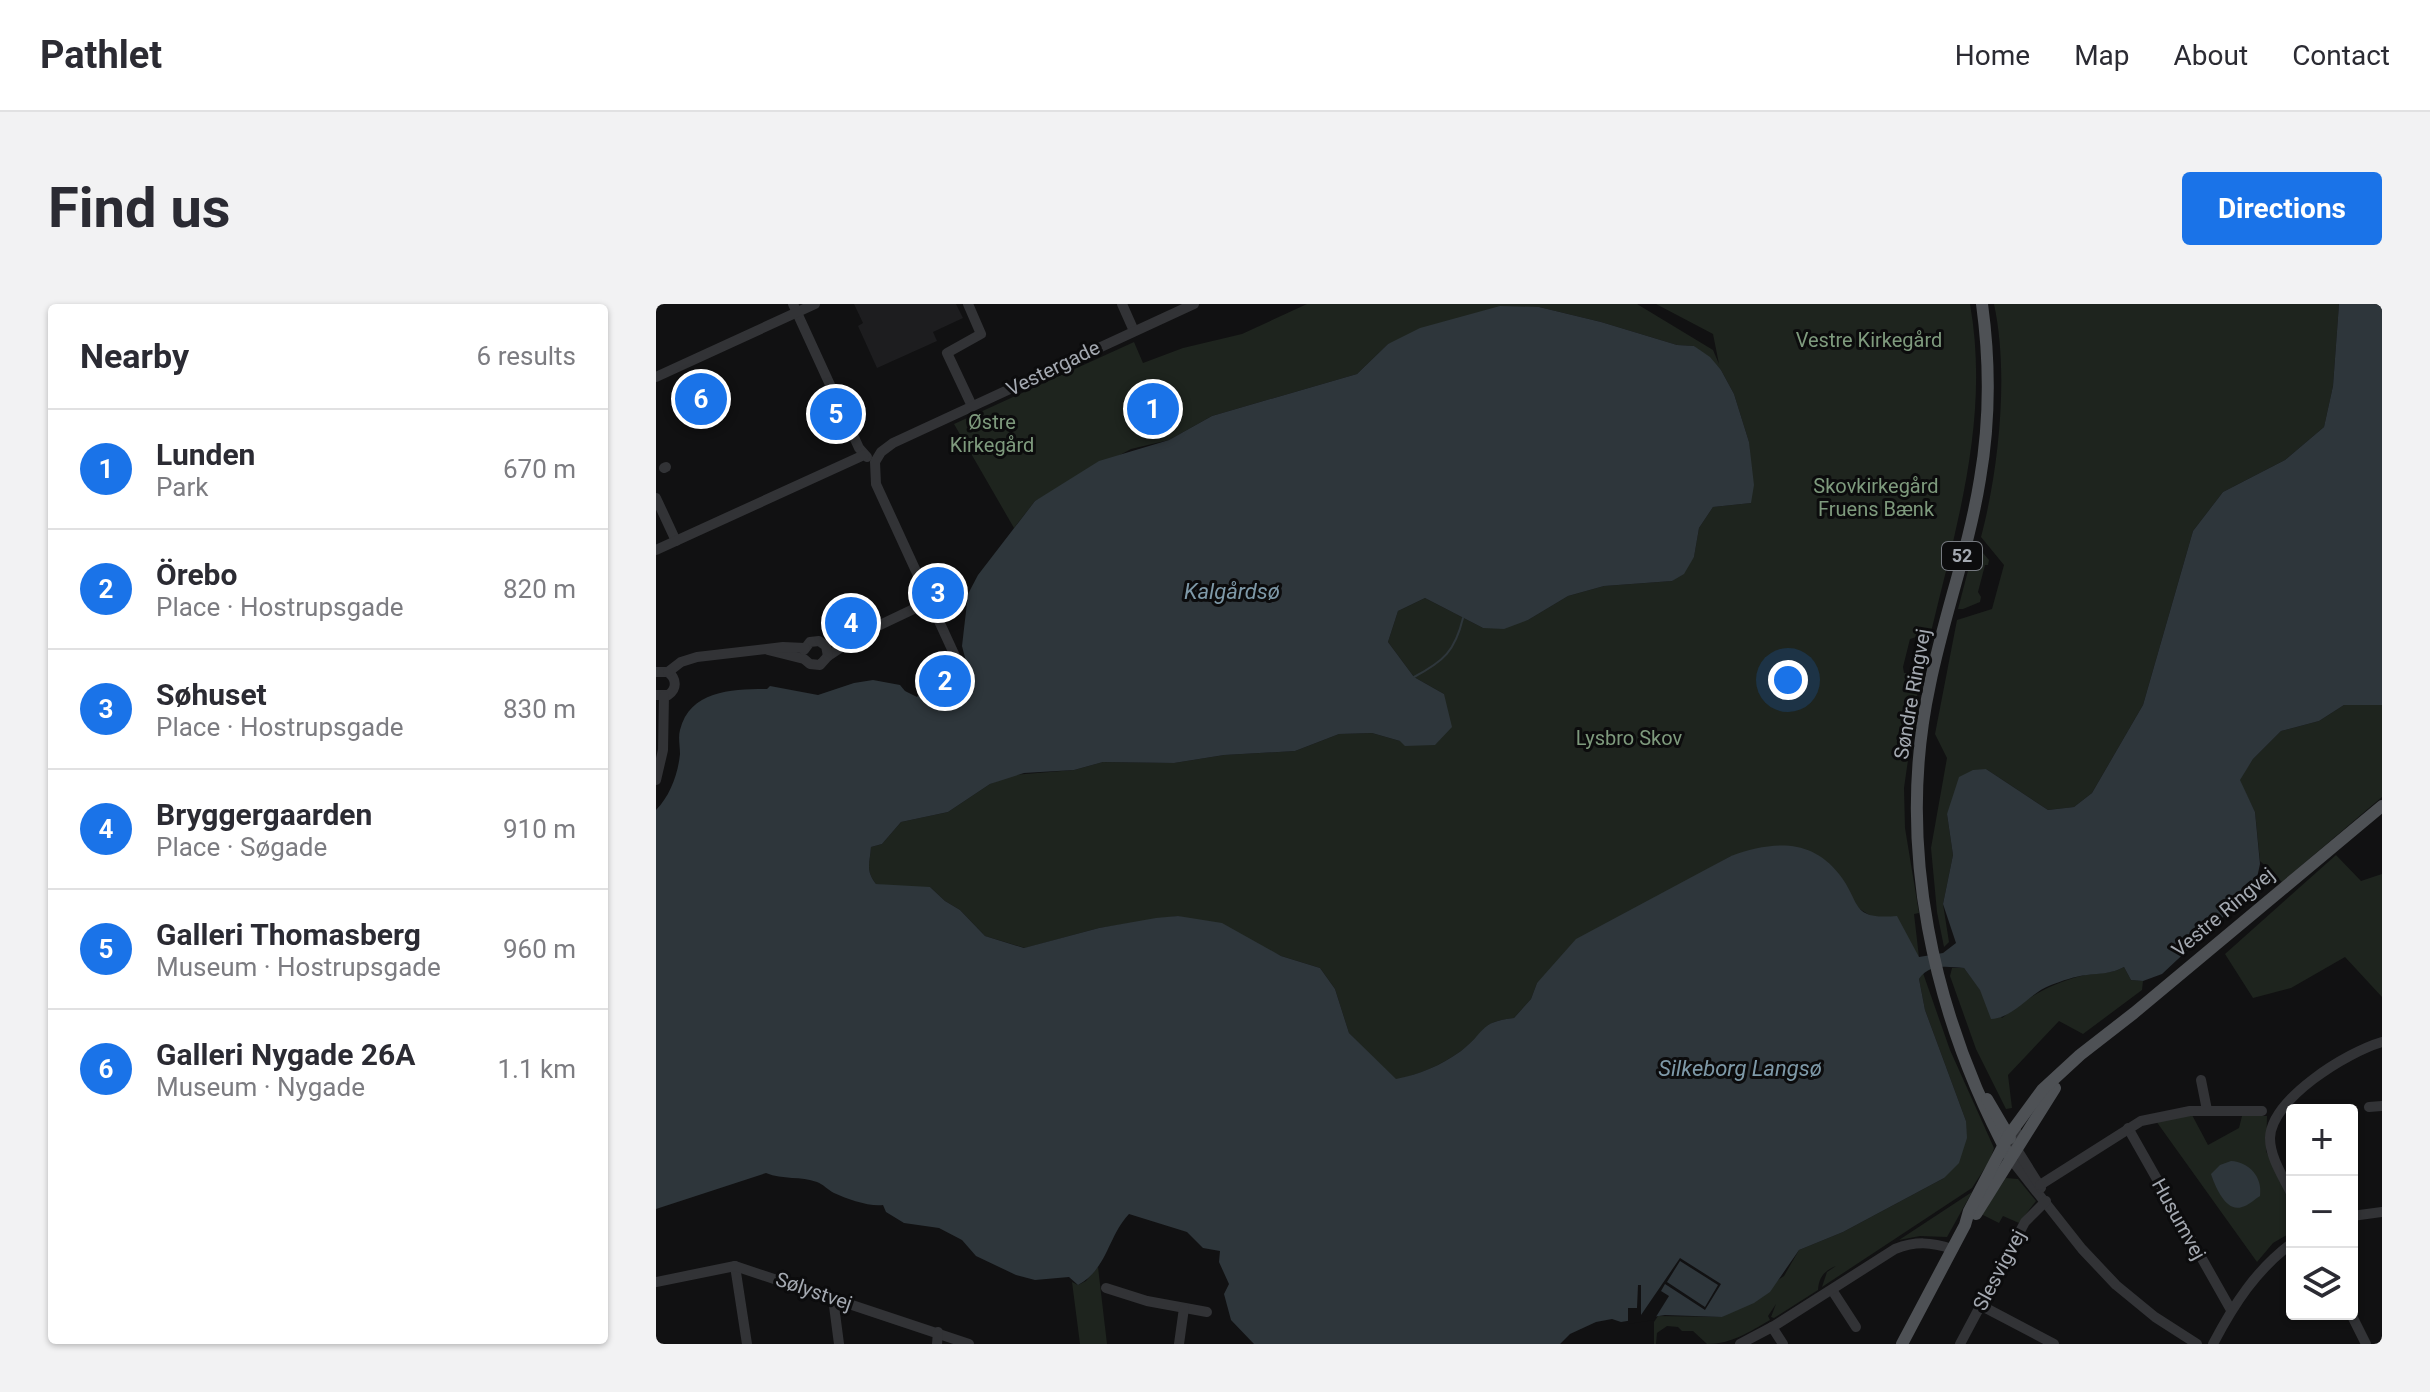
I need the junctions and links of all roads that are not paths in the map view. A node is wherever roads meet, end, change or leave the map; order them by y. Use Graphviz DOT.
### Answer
graph roads {
  1 [pos="815,304"];
  2 [pos="968,304"];
  3 [pos="1122,304"];
  4 [pos="1194,304"];
  5 [pos="1982,304"];
  6 [pos="795,308"];
  7 [pos="1134,331"];
  8 [pos="656,377"];
  9 [pos="972,406"];
  10 [pos="864,455"];
  11 [pos="875,462"];
  12 [pos="656,498"];
  13 [pos="676,541"];
  14 [pos="656,550"];
  15 [pos="925,594"];
  16 [pos="861,634"];
  17 [pos="823,644"];
  18 [pos="805,653"];
  19 [pos="828,656"];
  20 [pos="961,669"];
  21 [pos="666,673"];
  22 [pos="659,695"];
  23 [pos="656,780"];
  24 [pos="2382,806"];
  25 [pos="2382,1042"];
  26 [pos="2090,1049"];
  27 [pos="2201,1080"];
  28 [pos="2382,1106"];
  29 [pos="2369,1107"];
  30 [pos="2207,1110"];
  31 [pos="2262,1111"];
  32 [pos="2128,1128"];
  33 [pos="2009,1147"];
  34 [pos="2286,1182"];
  35 [pos="2040,1185"];
  36 [pos="2046,1201"];
  37 [pos="2382,1212"];
  38 [pos="2358,1215"];
  39 [pos="1965,1225"];
  40 [pos="2286,1248"];
  41 [pos="1952,1249"];
  42 [pos="735,1266"];
  43 [pos="656,1282"];
  44 [pos="1106,1288"];
  45 [pos="1832,1290"];
  46 [pos="833,1298"];
  47 [pos="1980,1305"];
  48 [pos="1184,1308"];
  49 [pos="2231,1310"];
  50 [pos="1207,1312"];
  51 [pos="2354,1320"];
  52 [pos="1772,1327"];
  53 [pos="1856,1327"];
  54 [pos="938,1332"];
  55 [pos="747,1344"];
  56 [pos="839,1344"];
  57 [pos="937,1344"];
  58 [pos="969,1344"];
  59 [pos="1179,1344"];
  60 [pos="1740,1344"];
  61 [pos="1783,1344"];
  62 [pos="1902,1344"];
  63 [pos="1960,1344"];
  64 [pos="2054,1344"];
  65 [pos="2197,1344"];
  66 [pos="2213,1344"];
  67 [pos="2366,1344"];
  1 -- 6 [label="street"];
  2 -- 9 [label="street"];
  3 -- 7 [label="street"];
  4 -- 7 [label="street, Vestergade"];
  5 -- 33 [label="main road, Søndre Ringvej / 52"];
  6 -- 8 [label="street"];
  6 -- 10 [label="street"];
  7 -- 9 [label="street, Vestergade"];
  9 -- 11 [label="street, Vestergade"];
  10 -- 11 [label="street"];
  10 -- 13 [label="street"];
  11 -- 15 [label="street"];
  12 -- 13 [label="street"];
  13 -- 14 [label="street"];
  15 -- 16 [label="street"];
  15 -- 20 [label="street"];
  16 -- 17 [label="street"];
  16 -- 19 [label="street"];
  17 -- 18 [label="street"];
  17 -- 19 [label="street"];
  18 -- 19 [label="street"];
  18 -- 21 [label="street"];
  21 -- 22 [label="street"];
  22 -- 23 [label="street"];
  24 -- 26 [label="main road, Vestre Ringvej"];
  25 -- 34 [label="street"];
  26 -- 33 [label="main road, Vestre Ringvej"];
  26 -- 33 [label="main road, Vestre Ringvej"];
  27 -- 30 [label="street"];
  28 -- 29 [label="street"];
  30 -- 31 [label="street"];
  30 -- 32 [label="street"];
  32 -- 35 [label="street"];
  32 -- 49 [label="street, Husumvej"];
  33 -- 35 [label="street"];
  33 -- 36 [label="street"];
  33 -- 39 [label="main road"];
  33 -- 39 [label="main road"];
  35 -- 36 [label="street"];
  36 -- 47 [label="street, Slesvigvej"];
  36 -- 65 [label="street"];
  37 -- 38 [label="street"];
  39 -- 41 [label="main road"];
  40 -- 49 [label="street"];
  41 -- 45 [label="street"];
  41 -- 62 [label="main road"];
  42 -- 43 [label="street, Sølystvej"];
  42 -- 46 [label="street, Sølystvej"];
  42 -- 55 [label="street"];
  44 -- 48 [label="street"];
  45 -- 52 [label="street"];
  45 -- 53 [label="street"];
  46 -- 54 [label="street, Sølystvej"];
  46 -- 56 [label="street"];
  47 -- 63 [label="street, Slesvigvej"];
  47 -- 64 [label="street"];
  48 -- 50 [label="street"];
  48 -- 59 [label="street"];
  49 -- 66 [label="street"];
  51 -- 67 [label="street"];
  52 -- 60 [label="street"];
  52 -- 61 [label="street"];
  54 -- 57 [label="street"];
  54 -- 58 [label="street, Sølystvej"];
}
